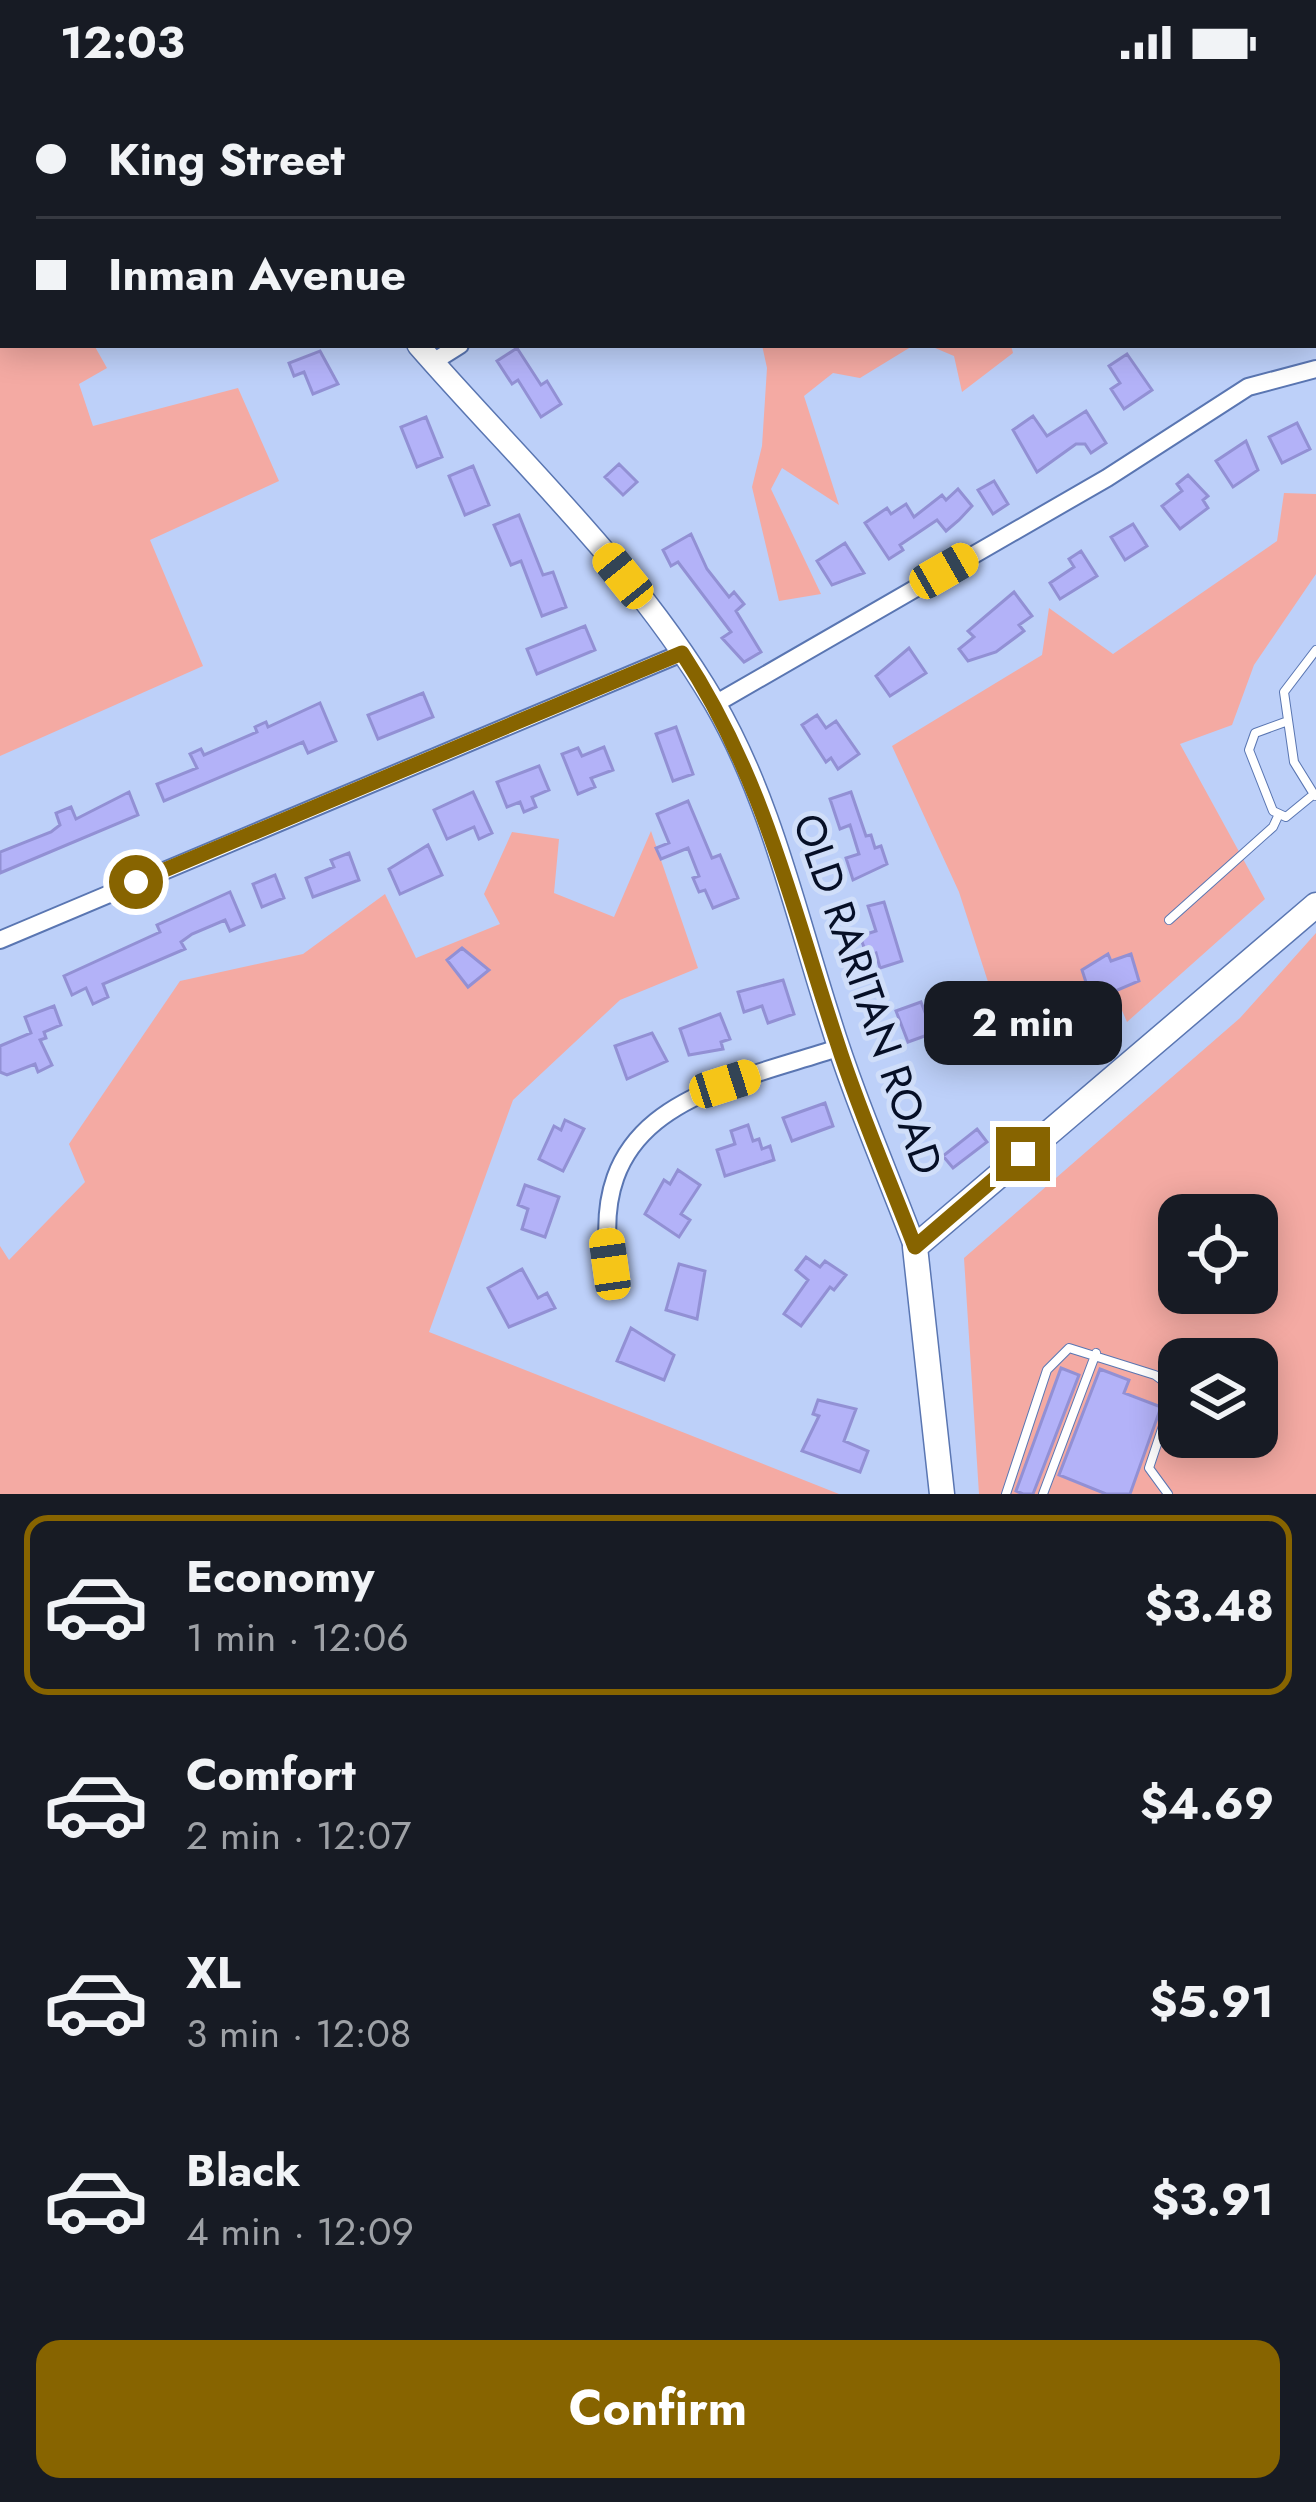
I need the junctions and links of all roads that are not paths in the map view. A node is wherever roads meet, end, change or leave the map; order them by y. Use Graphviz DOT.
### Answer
graph roads {
  1 [pos="426,353"];
  2 [pos="1316,369"];
  3 [pos="1316,650"];
  4 [pos="682,653"];
  5 [pos="715,704"];
  6 [pos="1288,721"];
  7 [pos="1315,796"];
  8 [pos="1279,814"];
  9 [pos="1316,905"];
  10 [pos="1169,920"];
  11 [pos="0,940"];
  12 [pos="838,1048"];
  13 [pos="915,1247"];
  14 [pos="610,1264"];
  15 [pos="1096,1353"];
  16 [pos="1046,1492"];
  17 [pos="942,1494"];
  18 [pos="1006,1494"];
  19 [pos="1168,1494"];
  1 -- 4 [label="street, OLD RARITAN ROAD"];
  2 -- 5 [label="street"];
  3 -- 6 [label="lane"];
  4 -- 5 [label="street, OLD RARITAN ROAD"];
  4 -- 11 [label="street"];
  5 -- 12 [label="street, OLD RARITAN ROAD"];
  6 -- 7 [label="lane"];
  6 -- 8 [label="lane"];
  7 -- 8 [label="lane"];
  8 -- 10 [label="lane"];
  9 -- 13 [label="main road"];
  12 -- 13 [label="street, OLD RARITAN ROAD"];
  12 -- 14 [label="street"];
  13 -- 17 [label="main road, OLD RARITAN ROAD"];
  15 -- 16 [label="lane"];
  15 -- 18 [label="lane"];
  15 -- 19 [label="lane"];
}
